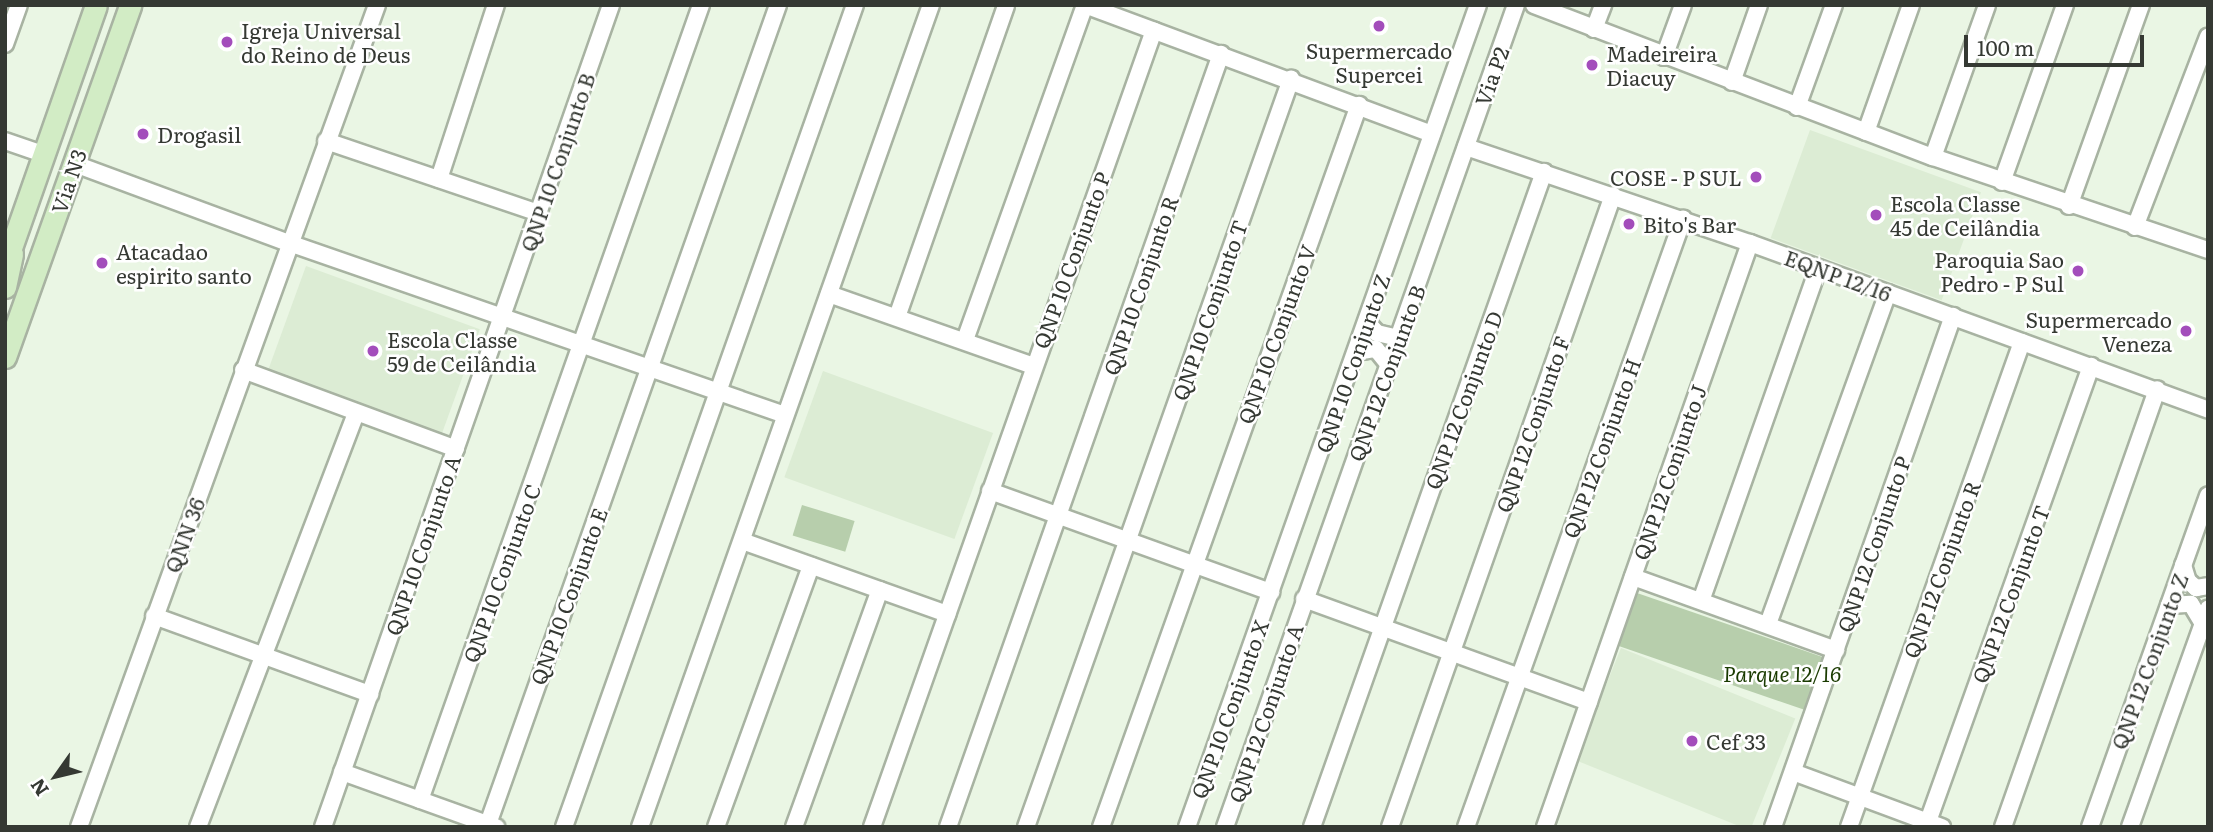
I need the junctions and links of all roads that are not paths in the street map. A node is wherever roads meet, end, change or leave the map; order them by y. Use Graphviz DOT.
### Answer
graph roads {
  1 [pos="19,5"];
  2 [pos="96,5"];
  3 [pos="130,5"];
  4 [pos="377,5"];
  5 [pos="496,5"];
  6 [pos="611,5"];
  7 [pos="701,5"];
  8 [pos="778,5"];
  9 [pos="855,5"];
  10 [pos="931,5"];
  11 [pos="1006,5"];
  12 [pos="1086,5"];
  13 [pos="1478,5"];
  14 [pos="1516,5"];
  15 [pos="1534,5"];
  16 [pos="1603,5"];
  17 [pos="1683,5"];
  18 [pos="1759,5"];
  19 [pos="1833,5"];
  20 [pos="1911,5"];
  21 [pos="1987,5"];
  22 [pos="2065,5"];
  23 [pos="2141,5"];
  24 [pos="1154,30"];
  25 [pos="1594,30"];
  26 [pos="2208,37"];
  27 [pos="5,44"];
  28 [pos="1221,54"];
  29 [pos="1664,57"];
  30 [pos="1291,79"];
  31 [pos="1732,82"];
  32 [pos="1359,105"];
  33 [pos="1797,107"];
  34 [pos="1866,132"];
  35 [pos="1432,134"];
  36 [pos="5,141"];
  37 [pos="326,141"];
  38 [pos="1466,147"];
  39 [pos="43,154"];
  40 [pos="1933,157"];
  41 [pos="75,164"];
  42 [pos="1544,172"];
  43 [pos="439,179"];
  44 [pos="2002,182"];
  45 [pos="1613,195"];
  46 [pos="2069,206"];
  47 [pos="539,213"];
  48 [pos="1682,219"];
  49 [pos="2135,227"];
  50 [pos="18,228"];
  51 [pos="289,243"];
  52 [pos="1750,243"];
  53 [pos="2208,250"];
  54 [pos="5,265"];
  55 [pos="1818,268"];
  56 [pos="5,286"];
  57 [pos="1888,293"];
  58 [pos="830,294"];
  59 [pos="1953,316"];
  60 [pos="897,317"];
  61 [pos="502,318"];
  62 [pos="1367,322"];
  63 [pos="1399,338"];
  64 [pos="965,340"];
  65 [pos="2022,342"];
  66 [pos="582,346"];
  67 [pos="1356,352"];
  68 [pos="5,357"];
  69 [pos="1389,365"];
  70 [pos="1033,366"];
  71 [pos="2091,366"];
  72 [pos="649,369"];
  73 [pos="243,370"];
  74 [pos="2157,389"];
  75 [pos="719,393"];
  76 [pos="2208,410"];
  77 [pos="355,414"];
  78 [pos="785,415"];
  79 [pos="456,449"];
  80 [pos="990,491"];
  81 [pos="2208,495"];
  82 [pos="1058,516"];
  83 [pos="742,541"];
  84 [pos="1128,541"];
  85 [pos="1193,564"];
  86 [pos="2183,565"];
  87 [pos="811,566"];
  88 [pos="1633,577"];
  89 [pos="2208,586"];
  90 [pos="880,590"];
  91 [pos="1271,592"];
  92 [pos="1304,599"];
  93 [pos="1700,601"];
  94 [pos="2169,605"];
  95 [pos="947,614"];
  96 [pos="154,617"];
  97 [pos="2205,617"];
  98 [pos="1768,624"];
  99 [pos="1382,627"];
  100 [pos="1836,650"];
  101 [pos="264,653"];
  102 [pos="1451,653"];
  103 [pos="1518,677"];
  104 [pos="370,694"];
  105 [pos="1589,702"];
  106 [pos="342,772"];
  107 [pos="1793,772"];
  108 [pos="1859,797"];
  109 [pos="420,800"];
  110 [pos="492,825"];
  111 [pos="1932,825"];
  112 [pos="1548,826"];
  113 [pos="79,827"];
  114 [pos="198,827"];
  115 [pos="323,827"];
  116 [pos="564,827"];
  117 [pos="639,827"];
  118 [pos="716,827"];
  119 [pos="794,827"];
  120 [pos="872,827"];
  121 [pos="948,827"];
  122 [pos="1026,827"];
  123 [pos="1101,827"];
  124 [pos="1187,827"];
  125 [pos="1225,827"];
  126 [pos="1311,827"];
  127 [pos="1390,827"];
  128 [pos="1466,827"];
  129 [pos="1773,827"];
  130 [pos="1849,827"];
  131 [pos="2003,827"];
  132 [pos="2090,827"];
  133 [pos="2130,827"];
  1 -- 27 [label="street"];
  2 -- 39 [label="main road, Via N3"];
  3 -- 41 [label="main road, Via N3"];
  4 -- 37 [label="street, QNN 36"];
  5 -- 43 [label="street"];
  6 -- 47 [label="street, QNP 10 Conjunto B"];
  7 -- 66 [label="street, QNP 10 Conjunto C"];
  8 -- 72 [label="street, QNP 10 Conjunto E"];
  9 -- 75 [label="street"];
  10 -- 58 [label="street"];
  11 -- 60 [label="street"];
  12 -- 24 [label="street"];
  12 -- 64 [label="street"];
  13 -- 35 [label="street, Via P2"];
  14 -- 38 [label="street, Via P2"];
  15 -- 25 [label="street"];
  16 -- 25 [label="street"];
  17 -- 29 [label="street"];
  18 -- 31 [label="street"];
  19 -- 33 [label="street"];
  20 -- 34 [label="street"];
  21 -- 40 [label="street"];
  22 -- 44 [label="street"];
  23 -- 46 [label="street"];
  24 -- 28 [label="street"];
  24 -- 70 [label="street, QNP 10 Conjunto P"];
  25 -- 29 [label="street"];
  26 -- 49 [label="street"];
  28 -- 30 [label="street"];
  28 -- 82 [label="street, QNP 10 Conjunto R"];
  29 -- 31 [label="street"];
  30 -- 32 [label="street"];
  30 -- 84 [label="street, QNP 10 Conjunto T"];
  31 -- 33 [label="street"];
  32 -- 35 [label="street"];
  32 -- 85 [label="street, QNP 10 Conjunto V"];
  33 -- 34 [label="street"];
  34 -- 40 [label="street"];
  35 -- 62 [label="street, QNP 10 Conjunto Z"];
  36 -- 39 [label="street"];
  37 -- 43 [label="street"];
  37 -- 51 [label="street, QNN 36"];
  38 -- 42 [label="street, EQNP 12/16"];
  38 -- 63 [label="street, QNP 12 Conjunto B"];
  39 -- 50 [label="main road, Via N3"];
  40 -- 44 [label="street"];
  41 -- 51 [label="street"];
  41 -- 68 [label="main road, Via N3"];
  42 -- 45 [label="street, EQNP 12/16"];
  42 -- 99 [label="street, QNP 12 Conjunto D"];
  43 -- 47 [label="street"];
  44 -- 46 [label="street"];
  45 -- 48 [label="street, EQNP 12/16"];
  45 -- 102 [label="street, QNP 12 Conjunto F"];
  46 -- 49 [label="street"];
  47 -- 61 [label="street, QNP 10 Conjunto B"];
  48 -- 52 [label="street, EQNP 12/16"];
  48 -- 103 [label="street, QNP 12 Conjunto H"];
  49 -- 53 [label="street"];
  50 -- 54 [label="main road, Via N3"];
  50 -- 56 [label="main road"];
  51 -- 61 [label="street"];
  51 -- 73 [label="street, QNN 36"];
  52 -- 55 [label="street, EQNP 12/16"];
  52 -- 88 [label="street, QNP 12 Conjunto J"];
  55 -- 57 [label="street, EQNP 12/16"];
  55 -- 93 [label="street"];
  57 -- 59 [label="street, EQNP 12/16"];
  57 -- 98 [label="street"];
  58 -- 60 [label="street"];
  58 -- 78 [label="street"];
  59 -- 65 [label="street, EQNP 12/16"];
  59 -- 100 [label="street, QNP 12 Conjunto P"];
  60 -- 64 [label="street"];
  61 -- 66 [label="street"];
  61 -- 79 [label="street, QNP 10 Conjunto A"];
  62 -- 63 [label="street"];
  62 -- 67 [label="street, QNP 10 Conjunto Z"];
  63 -- 69 [label="street, QNP 12 Conjunto B"];
  64 -- 70 [label="street"];
  65 -- 71 [label="street, EQNP 12/16"];
  65 -- 108 [label="street, QNP 12 Conjunto R"];
  66 -- 72 [label="street"];
  66 -- 109 [label="street, QNP 10 Conjunto C"];
  67 -- 69 [label="street"];
  67 -- 91 [label="street, QNP 10 Conjunto Z"];
  69 -- 92 [label="street, QNP 12 Conjunto B"];
  70 -- 80 [label="street, QNP 10 Conjunto P"];
  71 -- 74 [label="street, EQNP 12/16"];
  71 -- 111 [label="street, QNP 12 Conjunto T"];
  72 -- 75 [label="street"];
  72 -- 110 [label="street, QNP 10 Conjunto E"];
  73 -- 77 [label="street"];
  73 -- 96 [label="street, QNN 36"];
  74 -- 76 [label="street, EQNP 12/16"];
  74 -- 131 [label="street"];
  75 -- 78 [label="street"];
  75 -- 116 [label="street"];
  77 -- 79 [label="street"];
  77 -- 101 [label="street"];
  78 -- 83 [label="street"];
  79 -- 104 [label="street, QNP 10 Conjunto A"];
  80 -- 82 [label="street"];
  80 -- 95 [label="street, QNP 10 Conjunto P"];
  81 -- 86 [label="street, QNP 12 Conjunto Z"];
  82 -- 84 [label="street"];
  82 -- 121 [label="street, QNP 10 Conjunto R"];
  83 -- 87 [label="street"];
  83 -- 117 [label="street"];
  84 -- 85 [label="street"];
  84 -- 122 [label="street, QNP 10 Conjunto T"];
  85 -- 91 [label="street"];
  85 -- 123 [label="street, QNP 10 Conjunto V"];
  86 -- 89 [label="street"];
  86 -- 94 [label="street, QNP 12 Conjunto Z"];
  87 -- 90 [label="street"];
  87 -- 118 [label="street"];
  88 -- 93 [label="street"];
  88 -- 105 [label="street, QNP 12 Conjunto J"];
  90 -- 95 [label="street"];
  90 -- 119 [label="street"];
  91 -- 124 [label="street, QNP 10 Conjunto X"];
  92 -- 99 [label="street"];
  92 -- 125 [label="street, QNP 12 Conjunto A"];
  93 -- 98 [label="street"];
  94 -- 97 [label="street"];
  94 -- 132 [label="street, QNP 12 Conjunto Z"];
  95 -- 120 [label="street, QNP 10 Conjunto P"];
  96 -- 101 [label="street"];
  96 -- 113 [label="street, QNN 36"];
  97 -- 133 [label="street"];
  98 -- 100 [label="street"];
  99 -- 102 [label="street"];
  99 -- 126 [label="street, QNP 12 Conjunto D"];
  100 -- 107 [label="street, QNP 12 Conjunto P"];
  101 -- 104 [label="street"];
  101 -- 114 [label="street"];
  102 -- 103 [label="street"];
  102 -- 127 [label="street, QNP 12 Conjunto F"];
  103 -- 105 [label="street"];
  103 -- 128 [label="street, QNP 12 Conjunto H"];
  104 -- 106 [label="street, QNP 10 Conjunto A"];
  105 -- 112 [label="street, QNP 12 Conjunto J"];
  106 -- 109 [label="street"];
  106 -- 115 [label="street, QNP 10 Conjunto A"];
  107 -- 108 [label="street"];
  107 -- 129 [label="street, QNP 12 Conjunto P"];
  108 -- 111 [label="street"];
  108 -- 130 [label="street, QNP 12 Conjunto R"];
  109 -- 110 [label="street"];
}
